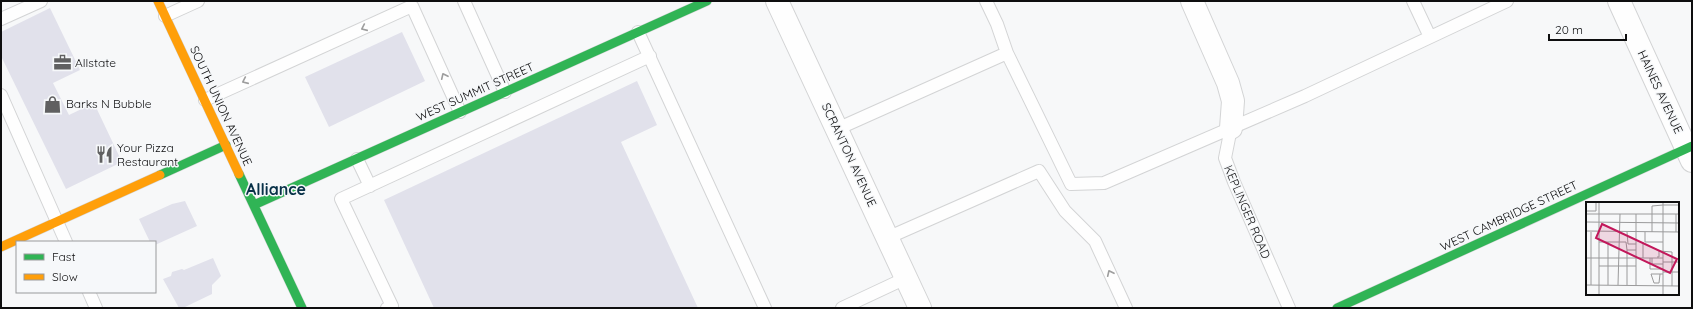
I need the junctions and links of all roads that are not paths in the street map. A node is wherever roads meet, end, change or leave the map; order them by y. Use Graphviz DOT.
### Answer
graph roads {
  1 [pos="41,1"];
  2 [pos="158,1"];
  3 [pos="198,1"];
  4 [pos="464,1"];
  5 [pos="707,1"];
  6 [pos="778,1"];
  7 [pos="986,1"];
  8 [pos="1192,1"];
  9 [pos="1413,1"];
  10 [pos="1507,1"];
  11 [pos="1619,1"];
  12 [pos="166,16"];
  13 [pos="1,19"];
  14 [pos="638,32"];
  15 [pos="1430,37"];
  16 [pos="1006,53"];
  17 [pos="650,56"];
  18 [pos="505,92"];
  19 [pos="1,95"];
  20 [pos="205,100"];
  21 [pos="460,112"];
  22 [pos="1231,128"];
  23 [pos="837,129"];
  24 [pos="226,145"];
  25 [pos="1690,152"];
  26 [pos="357,159"];
  27 [pos="370,186"];
  28 [pos="254,205"];
  29 [pos="57,222"];
  30 [pos="887,238"];
  31 [pos="66,241"];
  32 [pos="1,247"];
  33 [pos="906,278"];
  34 [pos="89,293"];
  35 [pos="96,308"];
  36 [pos="302,308"];
  37 [pos="387,308"];
  38 [pos="765,308"];
  39 [pos="842,308"];
  40 [pos="920,308"];
  41 [pos="1126,308"];
  42 [pos="1289,308"];
  43 [pos="1336,308"];
  1 -- 13 [label="lane"];
  2 -- 12 [label="street, SOUTH UNION AVENUE"];
  3 -- 12 [label="lane"];
  4 -- 18 [label="lane"];
  5 -- 14 [label="street, WEST SUMMIT STREET"];
  6 -- 23 [label="street, SCRANTON AVENUE"];
  7 -- 16 [label="lane"];
  8 -- 22 [label="street, KEPLINGER ROAD"];
  9 -- 15 [label="lane"];
  10 -- 15 [label="lane"];
  11 -- 25 [label="street, HAINES AVENUE"];
  12 -- 20 [label="street, SOUTH UNION AVENUE"];
  14 -- 17 [label="lane"];
  14 -- 18 [label="street, WEST SUMMIT STREET"];
  15 -- 22 [label="lane"];
  16 -- 22 [label="lane"];
  16 -- 23 [label="lane"];
  17 -- 27 [label="lane"];
  17 -- 38 [label="lane"];
  18 -- 21 [label="street, WEST SUMMIT STREET"];
  19 -- 29 [label="lane"];
  21 -- 20 [label="lane, one-way"];
  20 -- 24 [label="street, SOUTH UNION AVENUE"];
  21 -- 26 [label="street, WEST SUMMIT STREET"];
  22 -- 42 [label="lane, KEPLINGER ROAD"];
  23 -- 30 [label="street, SCRANTON AVENUE"];
  24 -- 28 [label="street, SOUTH UNION AVENUE"];
  24 -- 29 [label="street"];
  25 -- 43 [label="street, WEST CAMBRIDGE STREET"];
  26 -- 27 [label="lane"];
  26 -- 28 [label="street, WEST SUMMIT STREET"];
  27 -- 37 [label="lane"];
  28 -- 36 [label="street, SOUTH UNION AVENUE"];
  29 -- 31 [label="lane"];
  29 -- 32 [label="street"];
  30 -- 33 [label="street, SCRANTON AVENUE"];
  41 -- 30 [label="lane, one-way"];
  33 -- 39 [label="lane"];
  33 -- 40 [label="street, SCRANTON AVENUE"];
  34 -- 35 [label="lane"];
}
